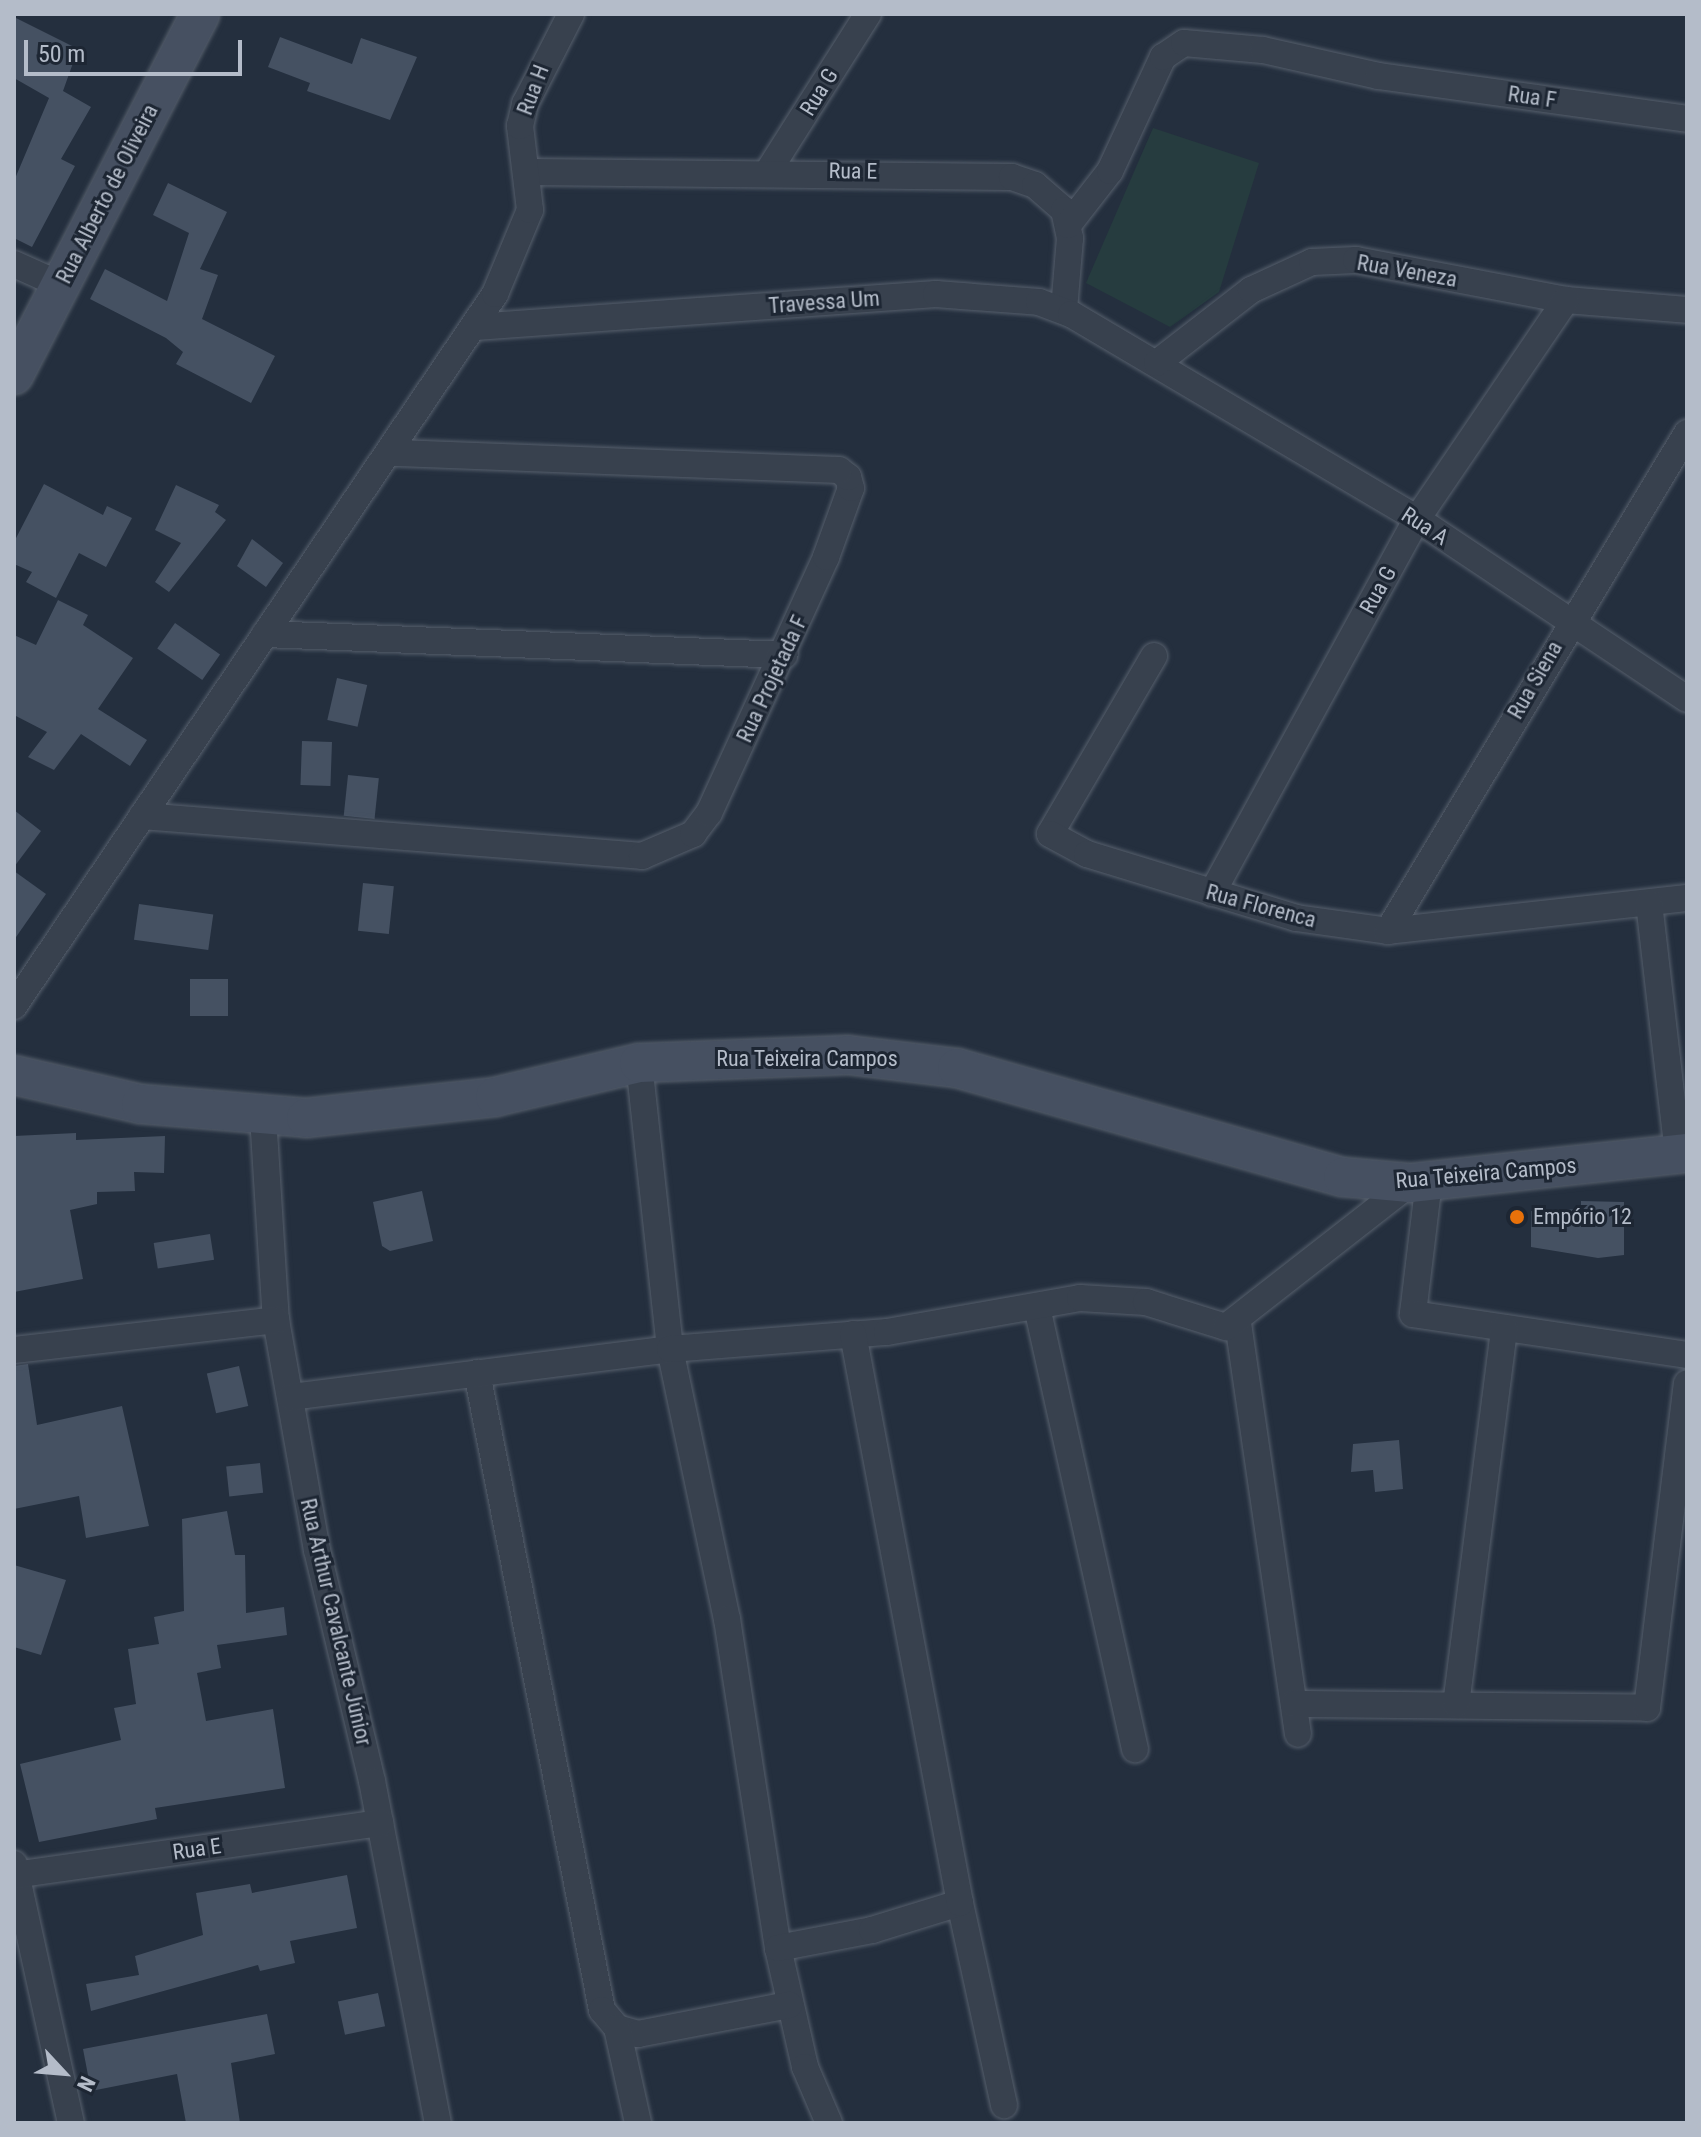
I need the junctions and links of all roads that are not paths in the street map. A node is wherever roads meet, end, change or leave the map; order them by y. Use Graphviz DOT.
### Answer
graph roads {
  1 [pos="200,14"];
  2 [pos="571,14"];
  3 [pos="868,14"];
  4 [pos="1687,119"];
  5 [pos="769,170"];
  6 [pos="529,172"];
  7 [pos="1068,225"];
  8 [pos="14,264"];
  9 [pos="61,285"];
  10 [pos="1566,300"];
  11 [pos="1064,310"];
  12 [pos="1687,310"];
  13 [pos="475,327"];
  14 [pos="1157,363"];
  15 [pos="14,375"];
  16 [pos="1687,433"];
  17 [pos="391,453"];
  18 [pos="1417,519"];
  19 [pos="1568,623"];
  20 [pos="265,634"];
  21 [pos="785,655"];
  22 [pos="1154,656"];
  23 [pos="1687,699"];
  24 [pos="142,816"];
  25 [pos="1212,893"];
  26 [pos="1687,898"];
  27 [pos="1649,903"];
  28 [pos="1388,931"];
  29 [pos="14,1006"];
  30 [pos="639,1063"];
  31 [pos="14,1075"];
  32 [pos="263,1116"];
  33 [pos="1682,1153"];
  34 [pos="1420,1182"];
  35 [pos="1037,1307"];
  36 [pos="276,1320"];
  37 [pos="1238,1323"];
  38 [pos="1504,1328"];
  39 [pos="853,1334"];
  40 [pos="670,1349"];
  41 [pos="14,1350"];
  42 [pos="1687,1355"];
  43 [pos="477,1373"];
  44 [pos="1687,1383"];
  45 [pos="291,1397"];
  46 [pos="1294,1704"];
  47 [pos="1456,1705"];
  48 [pos="1298,1734"];
  49 [pos="1135,1749"];
  50 [pos="380,1823"];
  51 [pos="15,1871"];
  52 [pos="960,1903"];
  53 [pos="778,1948"];
  54 [pos="789,2005"];
  55 [pos="617,2028"];
  56 [pos="1004,2105"];
  57 [pos="71,2123"];
  58 [pos="438,2123"];
  59 [pos="638,2123"];
  60 [pos="829,2123"];
  1 -- 9 [label="street, Rua Alberto de Oliveira"];
  2 -- 6 [label="street, Rua H"];
  3 -- 5 [label="street, Rua G"];
  4 -- 7 [label="street, Rua F"];
  5 -- 6 [label="street, Rua E"];
  5 -- 7 [label="street, Rua E"];
  6 -- 13 [label="street, Rua H"];
  7 -- 11 [label="street"];
  8 -- 9 [label="street"];
  9 -- 15 [label="street, Rua Alberto de Oliveira"];
  10 -- 12 [label="street, Rua Veneza"];
  10 -- 14 [label="street, Rua Veneza"];
  10 -- 18 [label="street, Rua G"];
  11 -- 13 [label="street, Travessa Um"];
  11 -- 14 [label="street, Travessa Um"];
  13 -- 17 [label="street, Rua H"];
  14 -- 18 [label="street, Rua A"];
  16 -- 19 [label="street, Rua Siena"];
  17 -- 20 [label="street, Rua H"];
  17 -- 21 [label="street, Rua Projetada F"];
  18 -- 19 [label="street, Rua A"];
  18 -- 25 [label="street, Rua G"];
  19 -- 23 [label="street, Rua A"];
  19 -- 28 [label="street, Rua Siena"];
  20 -- 21 [label="street"];
  20 -- 24 [label="street, Rua H"];
  21 -- 24 [label="street, Rua Projetada F"];
  22 -- 25 [label="street, Rua Florenca"];
  24 -- 29 [label="street, Rua H"];
  25 -- 28 [label="street, Rua Florenca"];
  26 -- 27 [label="street, Rua Florenca"];
  27 -- 28 [label="street, Rua Florenca"];
  27 -- 33 [label="street"];
  30 -- 32 [label="street, Rua Teixeira Campos"];
  30 -- 34 [label="street, Rua Teixeira Campos"];
  30 -- 40 [label="street"];
  31 -- 32 [label="street, Rua Teixeira Campos"];
  32 -- 36 [label="street, Rua Arthur Cavalcante Júnior"];
  33 -- 34 [label="street, Rua Teixeira Campos"];
  34 -- 37 [label="street"];
  34 -- 38 [label="street"];
  35 -- 37 [label="street"];
  35 -- 39 [label="street"];
  35 -- 49 [label="street"];
  36 -- 41 [label="street"];
  36 -- 45 [label="street, Rua Arthur Cavalcante Júnior"];
  37 -- 46 [label="street"];
  38 -- 42 [label="street"];
  38 -- 47 [label="street"];
  39 -- 40 [label="street"];
  39 -- 52 [label="street"];
  40 -- 43 [label="street"];
  40 -- 53 [label="street"];
  43 -- 45 [label="street"];
  43 -- 55 [label="street"];
  44 -- 47 [label="street"];
  45 -- 50 [label="street, Rua Arthur Cavalcante Júnior"];
  46 -- 47 [label="street"];
  46 -- 48 [label="street"];
  50 -- 51 [label="street, Rua E"];
  50 -- 58 [label="street, Rua Arthur Cavalcante Júnior"];
  51 -- 57 [label="street"];
  52 -- 53 [label="street"];
  52 -- 56 [label="street"];
  53 -- 54 [label="street"];
  54 -- 55 [label="street"];
  54 -- 60 [label="street"];
  55 -- 59 [label="street"];
}
